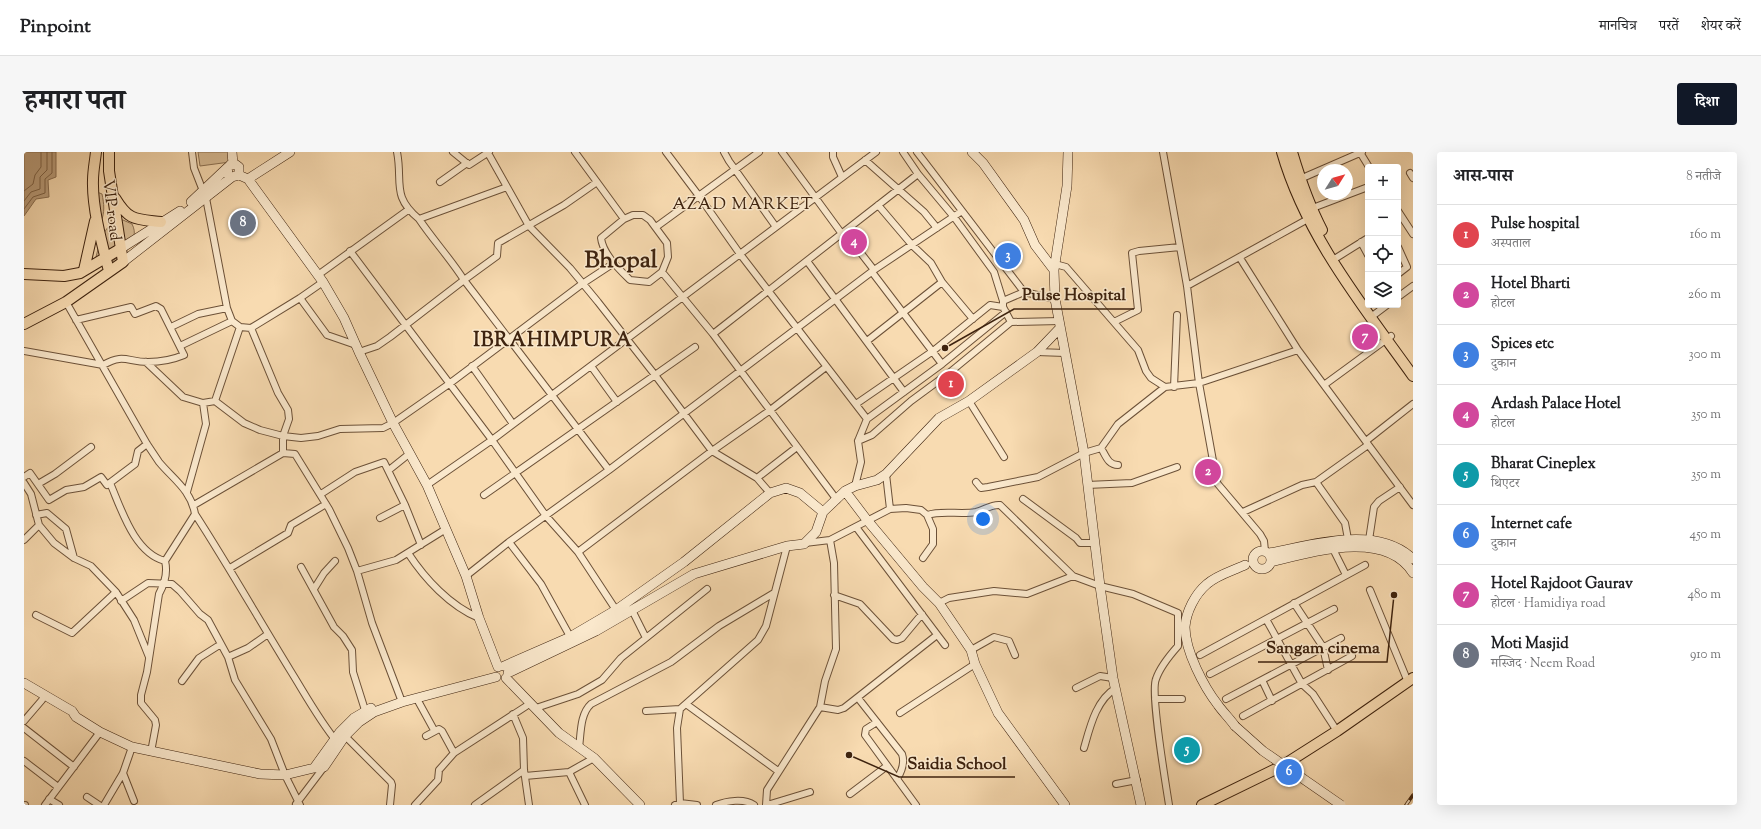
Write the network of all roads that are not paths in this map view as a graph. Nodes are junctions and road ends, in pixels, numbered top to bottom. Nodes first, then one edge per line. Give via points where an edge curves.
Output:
1 (96, 152) edge
2 (108, 152) edge
3 (192, 152) edge
4 (232, 152) edge
5 (290, 152) edge
6 (397, 152) edge
7 (453, 152) edge
8 (575, 152) edge
9 (666, 152) edge
10 (724, 152) edge
11 (759, 152) edge
12 (782, 152) edge
13 (833, 152) edge
14 (876, 152) edge
15 (903, 152) edge
16 (917, 152) edge
17 (1068, 152) edge
18 (1163, 152) edge
19 (1282, 152) edge
20 (1292, 152) edge
21 (488, 153) edge
22 (974, 153) edge
23 (1361, 153) edge
24 (865, 160) junction
25 (467, 163) junction
26 (1367, 164) edge
27 (230, 165) junction
28 (735, 170) junction
29 (918, 174) junction
30 (236, 176) junction
31 (842, 177) junction
32 (248, 178) junction
33 (1300, 179) junction
34 (440, 182) dead end
35 (597, 182) junction
36 (506, 187) junction
37 (1365, 188) edge
38 (899, 189) junction
39 (112, 194) junction
40 (204, 194) junction
41 (699, 196) junction
42 (816, 197) junction
43 (878, 206) junction
44 (408, 210) junction
45 (962, 211) junction
46 (1308, 213) junction
47 (97, 214) junction
48 (1401, 216) edge
49 (954, 217) junction
50 (418, 219) junction
51 (624, 219) junction
52 (161, 222) junction
53 (529, 226) junction
54 (656, 227) junction
55 (776, 227) junction
56 (938, 228) junction
57 (842, 234) junction
58 (1413, 234) edge
59 (1365, 240) edge
60 (1361, 242) junction
61 (912, 245) junction
62 (1180, 247) junction
63 (120, 249) junction
64 (1365, 249) edge
65 (350, 251) junction
66 (1401, 253) edge
67 (740, 254) junction
68 (105, 258) junction
69 (1240, 258) junction
70 (1336, 258) junction
71 (807, 261) junction
72 (123, 262) junction
73 (614, 263) junction
74 (1054, 267) junction
75 (873, 271) junction
76 (82, 272) junction
77 (109, 272) junction
78 (662, 272) junction
79 (1401, 272) edge
80 (24, 274) edge
81 (320, 278) junction
82 (464, 280) junction
83 (942, 282) junction
84 (582, 284) junction
85 (1187, 286) junction
86 (1413, 286) edge
87 (769, 291) junction
88 (1024, 292) junction
89 (1401, 295) edge
90 (682, 296) junction
91 (300, 298) junction
92 (1055, 299) junction
93 (835, 300) junction
94 (1365, 300) edge
95 (66, 302) junction
96 (1004, 307) junction
97 (227, 308) junction
98 (1371, 308) edge
99 (1383, 308) edge
100 (904, 311) junction
101 (1375, 314) junction
102 (1176, 315) dead end
103 (973, 319) junction
104 (76, 320) junction
105 (232, 321) junction
106 (1011, 322) junction
107 (1114, 322) junction
108 (24, 324) edge
109 (405, 324) junction
110 (1060, 325) junction
111 (170, 326) junction
112 (240, 327) junction
113 (251, 328) junction
114 (797, 328) junction
115 (713, 334) junction
116 (509, 338) junction
117 (1389, 338) junction
118 (626, 339) junction
119 (867, 341) junction
120 (180, 346) junction
121 (695, 347) dead end
122 (357, 349) junction
123 (1298, 350) junction
124 (24, 351) edge
125 (933, 351) junction
126 (1037, 352) junction
127 (1065, 353) junction
128 (146, 362) junction
129 (942, 364) junction
130 (103, 365) junction
131 (472, 366) junction
132 (591, 366) junction
133 (1413, 366) edge
134 (826, 367) junction
135 (741, 372) junction
136 (655, 375) junction
137 (1413, 376) edge
138 (894, 378) junction
139 (1199, 383) junction
140 (449, 384) junction
141 (1324, 385) junction
142 (1174, 387) junction
143 (1165, 388) junction
144 (904, 392) junction
145 (552, 395) junction
146 (215, 401) junction
147 (969, 401) junction
148 (617, 402) junction
149 (203, 403) junction
150 (856, 404) junction
151 (1413, 404) edge
152 (770, 411) junction
153 (684, 414) junction
154 (867, 419) junction
155 (394, 423) junction
156 (513, 424) junction
157 (578, 429) junction
158 (283, 436) junction
159 (492, 440) junction
160 (858, 441) junction
161 (1367, 443) junction
162 (147, 444) junction
163 (91, 447) dead end
164 (797, 447) junction
165 (1101, 448) junction
166 (712, 451) junction
167 (283, 453) junction
168 (1084, 453) junction
169 (409, 454) junction
170 (1004, 457) dead end
171 (1118, 465) dead end
172 (1177, 468) dead end
173 (389, 470) junction
174 (609, 470) junction
175 (515, 473) junction
176 (886, 474) junction
177 (24, 477) edge
178 (757, 478) junction
179 (976, 482) dead end
180 (1316, 482) junction
181 (24, 483) edge
182 (110, 483) junction
183 (38, 484) junction
184 (1087, 485) junction
185 (426, 486) junction
186 (855, 486) junction
187 (1400, 487) junction
188 (845, 490) junction
189 (187, 492) junction
190 (770, 493) junction
191 (321, 494) junction
192 (484, 495) dead end
193 (837, 500) junction
194 (1022, 500) dead end
195 (326, 504) junction
196 (194, 505) junction
197 (405, 505) junction
198 (1413, 505) edge
199 (890, 509) junction
200 (823, 512) junction
201 (1242, 512) junction
202 (195, 514) junction
203 (36, 515) junction
204 (927, 515) junction
205 (546, 516) junction
206 (380, 518) dead end
207 (867, 520) junction
208 (39, 525) junction
209 (856, 527) junction
210 (446, 529) junction
211 (1348, 539) junction
212 (24, 540) edge
213 (830, 540) junction
214 (1369, 540) junction
215 (509, 542) junction
216 (1094, 543) junction
217 (804, 544) junction
218 (421, 545) junction
219 (787, 546) junction
220 (1333, 549) junction
221 (578, 552) junction
222 (408, 553) junction
223 (1268, 555) junction
224 (1253, 557) junction
225 (74, 558) junction
226 (923, 558) dead end
227 (165, 561) junction
228 (334, 561) dead end
229 (1245, 565) junction
230 (1365, 565) dead end
231 (1412, 565) edge
232 (301, 567) dead end
233 (1256, 567) junction
234 (230, 568) junction
235 (357, 571) junction
236 (1346, 575) junction
237 (466, 576) junction
238 (1073, 576) junction
239 (164, 584) junction
240 (1100, 586) junction
241 (647, 587) junction
242 (708, 589) dead end
243 (314, 590) junction
244 (1370, 590) dead end
245 (116, 592) junction
246 (774, 593) junction
247 (834, 595) junction
248 (653, 598) junction
249 (121, 601) junction
250 (939, 603) junction
251 (1294, 603) junction
252 (1334, 609) dead end
253 (632, 610) junction
254 (619, 614) junction
255 (922, 614) junction
256 (36, 615) dead end
257 (478, 618) junction
258 (1266, 618) junction
259 (1306, 623) junction
260 (268, 634) junction
261 (937, 634) junction
262 (646, 638) junction
263 (1276, 638) junction
264 (1341, 638) dead end
265 (572, 640) junction
266 (221, 644) junction
267 (946, 645) dead end
268 (1323, 647) junction
269 (970, 650) junction
270 (1015, 655) dead end
271 (1200, 655) dead end
272 (1352, 656) dead end
273 (228, 657) junction
274 (149, 658) junction
275 (975, 664) junction
276 (1291, 665) junction
277 (1328, 670) junction
278 (501, 672) junction
279 (1210, 674) dead end
280 (1113, 678) junction
281 (1262, 680) junction
282 (1410, 680) edge
283 (182, 681) dead end
284 (24, 683) edge
285 (1302, 684) junction
286 (1076, 688) dead end
287 (1116, 688) junction
288 (24, 690) edge
289 (43, 697) junction
290 (858, 698) junction
291 (417, 699) junction
292 (1155, 699) junction
293 (1182, 699) dead end
294 (1226, 699) dead end
295 (401, 700) junction
296 (1272, 701) junction
297 (686, 704) junction
298 (533, 706) junction
299 (820, 707) junction
300 (680, 709) junction
301 (365, 710) junction
302 (646, 711) dead end
303 (900, 713) dead end
304 (513, 714) junction
305 (1243, 716) dead end
306 (24, 721) edge
307 (877, 722) junction
308 (24, 728) edge
309 (434, 730) junction
310 (1337, 731) junction
311 (100, 732) junction
312 (345, 736) junction
313 (426, 736) dead end
314 (337, 742) junction
315 (132, 747) junction
316 (579, 748) junction
317 (1084, 748) dead end
318 (150, 752) junction
319 (454, 753) junction
320 (594, 758) junction
321 (24, 761) edge
322 (888, 766) junction
323 (74, 767) junction
324 (324, 767) junction
325 (314, 768) junction
326 (778, 771) junction
327 (123, 772) junction
328 (569, 772) junction
329 (525, 773) junction
330 (285, 775) junction
331 (897, 779) junction
332 (1137, 780) junction
333 (1116, 784) dead end
334 (58, 787) junction
335 (810, 792) dead end
336 (850, 794) dead end
337 (87, 797) dead end
338 (49, 799) junction
339 (134, 800) dead end
340 (298, 804) edge
341 (678, 804) edge
342 (45, 805) edge
343 (59, 805) edge
344 (99, 805) edge
345 (104, 805) edge
346 (390, 805) edge
347 (415, 805) edge
348 (475, 805) edge
349 (529, 805) edge
350 (584, 805) edge
351 (640, 805) edge
352 (697, 805) edge
353 (716, 805) edge
354 (754, 805) edge
355 (766, 805) edge
356 (916, 805) edge
357 (1065, 805) edge
358 (1141, 805) edge
359 (1169, 805) edge
360 (1202, 805) edge
361 (1341, 805) edge

1 - 47 main road, VIP road via 93,181
2 - 39 main road, VIP road
3 - 40 street via 194,168
4 - 27 main road
5 - 32 main road
6 - 44 street via 400,166 399,193
7 - 25 street
8 - 35 street
9 - 41 street
10 - 28 street
11 - 28 street
12 - 42 street
13 - 31 street
14 - 24 street
15 - 29 street
16 - 45 street
17 - 74 main road via 1067,186
18 - 62 street
19 - 46 main road via 1292,182
20 - 33 main road
21 - 25 street via 469,165
21 - 36 street
22 - 74 main road via 1024,220 1034,245
23 - 26 street
23 - 33 street
24 - 31 street
24 - 38 street
25 - 34 street
27 - 30 main road via 227,172
27 - 40 main road
28 - 41 street
28 - 55 street
29 - 38 street
29 - 49 street
30 - 32 main road
30 - 40 main road
31 - 42 street
32 - 81 main road
33 - 46 main road
35 - 51 street
35 - 53 street
36 - 50 street
36 - 53 street
37 - 46 street
38 - 43 street
38 - 56 street
39 - 52 main road via 123,211 131,217
39 - 63 main road, VIP road
40 - 52 main road
40 - 72 main road
40 - 97 street
41 - 54 street
41 - 67 street
42 - 55 street
42 - 57 street
43 - 57 street
43 - 61 street
44 - 50 street
44 - 65 street
45 - 49 street
45 - 88 street
46 - 69 street
46 - 70 main road
46 - 117 main road via 1329,255
47 - 68 main road, VIP road
47 - 76 main road
48 - 58 street
49 - 56 street
49 - 96 street via 994,272
50 - 82 street
51 - 54 street via 643,215
51 - 73 street via 601,238
52 - 63 main road
53 - 82 street via 498,243 497,256
53 - 84 street
54 - 78 street via 667,243 668,257
55 - 67 street
56 - 61 street
57 - 71 street
57 - 75 street via 846,234
59 - 60 street
60 - 64 street
60 - 70 street
61 - 75 street
61 - 83 street via 931,263
62 - 85 street
62 - 107 street via 1132,253 1138,310
63 - 68 main road
63 - 72 main road, VIP road
65 - 81 street
65 - 109 street
66 - 79 street via 1408,267
67 - 87 street
67 - 90 street
68 - 76 main road
68 - 77 main road, VIP road
69 - 85 street
69 - 123 street
70 - 94 main road
71 - 87 street
71 - 93 street
72 - 77 main road
73 - 78 street via 630,280 640,282 649,282
73 - 84 street
74 - 92 main road
74 - 107 street via 1066,267
75 - 93 street
75 - 100 street
76 - 80 main road via 64,276
77 - 95 main road
78 - 90 street
81 - 91 street
81 - 122 main road via 344,318
82 - 109 street
82 - 116 street
83 - 100 street
83 - 103 street
84 - 116 street
84 - 118 street
85 - 139 street
86 - 89 street
87 - 114 street
87 - 115 street
88 - 92 street
88 - 96 street
90 - 115 street
90 - 118 street
91 - 113 street
91 - 122 street via 327,334
92 - 110 main road
93 - 114 street
93 - 119 street
95 - 104 street
95 - 108 main road
96 - 103 street via 990,305
96 - 106 street
96 - 129 street
97 - 105 street
97 - 111 street via 198,314
98 - 101 main road
99 - 101 street
100 - 119 street
100 - 125 street
101 - 117 main road
102 - 142 street
103 - 125 street
104 - 111 street via 131,307 135,314 156,306 161,309
104 - 130 street
105 - 112 street
105 - 120 street
106 - 110 street
106 - 160 street via 872,435
107 - 143 street via 1138,350 1151,378
109 - 122 street via 377,346
109 - 140 street
110 - 126 main road
110 - 127 main road
111 - 120 street
112 - 113 street
112 - 146 street
113 - 158 street via 278,393 288,410 289,419
114 - 134 street
114 - 135 street
115 - 135 street
116 - 131 street
116 - 145 street
117 - 133 main road
117 - 137 main road
117 - 141 street
118 - 132 street
118 - 136 street
119 - 138 street
120 - 128 street via 184,355 167,361
121 - 136 street
122 - 155 main road
123 - 139 street
123 - 141 street
124 - 130 street
125 - 129 street
125 - 138 street
126 - 127 street
126 - 147 main road
127 - 168 main road
128 - 130 street via 121,358
128 - 149 street via 183,397
129 - 144 street
130 - 162 street
131 - 140 street
131 - 156 street
132 - 145 street
132 - 148 street
134 - 150 street
134 - 152 street
135 - 152 street
135 - 153 street
136 - 148 street
136 - 153 street
138 - 144 street
138 - 150 street
139 - 142 street
139 - 201 street via 1217,483
140 - 155 street
140 - 159 street
141 - 161 street
142 - 143 street
143 - 165 street via 1118,424
144 - 154 street
145 - 156 street
145 - 157 street
146 - 149 street
146 - 158 street via 244,423
147 - 170 street
147 - 176 main road via 939,418
148 - 157 street
149 - 189 street via 206,424
150 - 154 street
151 - 161 street
152 - 164 street
152 - 166 street
153 - 166 street
153 - 174 street
154 - 160 street
155 - 158 street via 383,428 340,429 301,438
155 - 169 main road
156 - 159 street
157 - 174 street
157 - 175 street
158 - 167 street
159 - 175 street
159 - 185 street
160 - 186 street via 861,462
161 - 180 street
161 - 187 street
162 - 182 street via 138,451 135,464
162 - 189 street via 159,462
163 - 183 street
164 - 178 street
164 - 193 street
165 - 168 street
165 - 171 street via 1109,462
166 - 178 street
166 - 221 street
167 - 191 street via 295,454
167 - 196 street
168 - 179 street via 1038,477 981,488
168 - 184 main road
169 - 173 street
169 - 185 main road
172 - 184 street via 1132,484
173 - 191 street via 387,464 382,462 355,472
173 - 197 street
174 - 205 street
175 - 192 street
175 - 205 street
176 - 186 main road via 877,480
176 - 199 street
177 - 183 street via 30,473
178 - 190 street
180 - 201 street via 1302,485
180 - 211 street via 1345,523
181 - 203 street via 31,494
182 - 183 street via 107,485 101,477 84,487 66,490 49,500
182 - 227 street via 134,536 148,551
184 - 216 main road
185 - 210 main road
186 - 188 main road
187 - 198 street
187 - 214 street via 1374,507
188 - 193 main road
188 - 207 main road
189 - 196 street
190 - 200 main road via 786,488 800,493
190 - 241 main road via 684,562
191 - 195 street
193 - 200 main road
194 - 216 street via 1080,543
195 - 234 street via 291,526 288,533
195 - 235 street
196 - 202 street
197 - 206 street
197 - 218 street
199 - 204 street via 921,510
199 - 207 street
200 - 217 main road via 816,532
201 - 223 street via 1264,541
202 - 227 street
202 - 234 street
203 - 208 street
203 - 225 street via 47,512 66,530
204 - 226 street via 933,529 933,544
204 - 238 street via 976,512 995,504 1000,505
205 - 215 street
205 - 221 street
207 - 209 street
207 - 250 main road
208 - 212 street
208 - 225 street via 54,543
209 - 213 street
209 - 255 street
210 - 218 street
210 - 237 main road
211 - 214 main road
211 - 223 main road
213 - 217 street
213 - 247 street via 834,563
214 - 231 main road via 1387,543 1404,550
215 - 237 street
215 - 265 street via 541,584
216 - 240 main road
217 - 219 main road
218 - 222 street
219 - 246 street
219 - 248 main road via 694,574
220 - 223 main road
220 - 231 main road via 1348,546 1381,550
220 - 236 street
221 - 254 street
222 - 235 street via 396,560
222 - 257 street via 434,586 466,613
223 - 224 main road via 1257,552
223 - 233 main road via 1269,566 1264,569
224 - 229 main road
224 - 233 main road
225 - 245 street via 91,566
227 - 239 street via 167,570
228 - 243 street
229 - 233 main road
229 - 361 main road, bridge via 1207,584 1191,605 1185,626 1196,666 1210,692 1236,726 1263,750
230 - 236 street
232 - 243 street
234 - 260 street
235 - 295 street via 372,623
236 - 251 street
237 - 257 main road
238 - 240 street
238 - 250 street via 1027,594 994,591 950,598
239 - 249 street via 148,583
239 - 266 street via 172,584 208,620
239 - 274 street via 159,594
240 - 280 main road
240 - 292 street via 1133,594 1178,613 1178,646 1155,680
241 - 248 main road
241 - 254 main road
242 - 262 street
243 - 301 street via 334,627 352,650 353,672
244 - 282 street
245 - 249 street
245 - 256 street via 72,633
246 - 297 street via 766,626 758,640
246 - 316 street via 719,626 667,664 591,704 586,708
247 - 255 street via 860,604 896,640 902,638
247 - 299 street via 836,649 825,681
248 - 253 main road
249 - 274 street via 134,620
250 - 269 main road
251 - 258 street
251 - 259 street
252 - 259 street
253 - 254 main road
253 - 262 street
254 - 265 main road
255 - 261 street
257 - 278 main road
258 - 263 street
258 - 271 street
259 - 263 street
259 - 268 street
260 - 273 street via 248,648
260 - 314 street
261 - 267 street
261 - 290 street
262 - 298 street via 621,658 602,680 578,694
263 - 276 street
263 - 279 street
264 - 268 street
265 - 278 main road
266 - 273 street
266 - 283 street via 199,658
268 - 276 street
268 - 277 street
269 - 270 street via 994,637 1009,641
269 - 275 main road
272 - 277 street
273 - 330 street via 235,680 271,739
274 - 318 street via 141,703 156,724
275 - 303 street
275 - 357 main road via 998,713
276 - 281 street
276 - 285 street
277 - 285 street
278 - 291 main road
278 - 295 main road
278 - 298 main road
280 - 286 street via 1100,676
280 - 287 main road
281 - 294 street
281 - 296 street
282 - 310 main road
284 - 289 main road
285 - 296 street
285 - 310 street via 1313,694
287 - 317 street via 1106,694 1091,721
287 - 332 main road
288 - 289 main road
289 - 306 street
289 - 311 main road via 70,716
290 - 299 street via 838,710
290 - 307 street
291 - 295 main road
291 - 309 street
292 - 293 street
292 - 359 street
295 - 301 main road
295 - 312 main road via 374,712
296 - 305 street
297 - 300 street
297 - 326 street
298 - 304 street
298 - 316 main road via 559,733
299 - 326 street
300 - 302 street
300 - 341 street
301 - 314 main road via 354,718
304 - 319 street
304 - 329 street via 524,738
307 - 322 street via 866,729 865,735
307 - 331 street via 898,748 904,760
308 - 323 street
309 - 313 street
309 - 319 street via 442,731
310 - 360 main road via 1282,766
311 - 315 main road
311 - 323 street
312 - 314 main road
312 - 346 street via 391,782
314 - 324 main road
314 - 325 main road
315 - 318 main road
315 - 327 street
316 - 320 main road
318 - 330 main road via 260,774
319 - 347 street via 439,770 438,780
320 - 328 street
320 - 351 main road
321 - 334 street
322 - 331 street
322 - 336 street
323 - 334 street
324 - 325 main road
324 - 340 street
325 - 330 main road
326 - 355 street via 767,790
327 - 339 street
327 - 345 street
328 - 329 street
328 - 350 street
329 - 348 street
329 - 349 street
330 - 340 street
331 - 356 street
332 - 333 street
332 - 358 main road
334 - 338 street
335 - 355 street
337 - 344 street
338 - 342 street
338 - 343 street
341 - 352 street
353 - 354 street via 747,801

